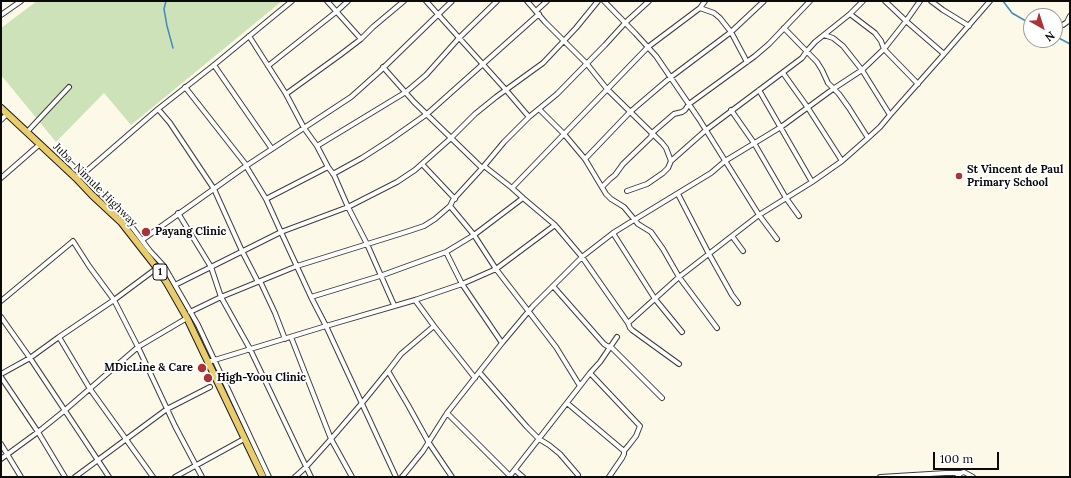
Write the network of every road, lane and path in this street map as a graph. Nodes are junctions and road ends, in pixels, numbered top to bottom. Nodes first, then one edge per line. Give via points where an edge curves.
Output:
1 (21, 1) edge
2 (292, 1) edge
3 (327, 1) edge
4 (348, 1) edge
5 (404, 1) edge
6 (426, 1) edge
7 (452, 1) edge
8 (497, 1) edge
9 (527, 1) edge
10 (547, 1) edge
11 (598, 1) edge
12 (604, 1) edge
13 (649, 1) edge
14 (705, 1) edge
15 (764, 1) edge
16 (863, 1) edge
17 (885, 1) edge
18 (920, 1) edge
19 (931, 1) edge
20 (990, 1) edge
21 (808, 2) edge
22 (700, 8) junction
23 (336, 12) junction
24 (537, 13) junction
25 (438, 14) junction
26 (850, 14) junction
27 (1, 15) edge
28 (1070, 16) edge
29 (906, 21) junction
30 (625, 23) junction
31 (1063, 25) edge
32 (969, 26) junction
33 (784, 28) junction
34 (731, 32) junction
35 (824, 35) junction
36 (249, 36) junction
37 (459, 38) junction
38 (361, 39) junction
39 (565, 41) junction
40 (648, 47) junction
41 (884, 49) junction
42 (806, 51) junction
43 (944, 54) junction
44 (747, 62) junction
45 (483, 64) junction
46 (587, 64) junction
47 (214, 65) junction
48 (268, 66) junction
49 (383, 67) junction
50 (862, 70) junction
51 (783, 73) junction
52 (671, 77) junction
53 (918, 84) junction
54 (69, 87) dead end
55 (185, 87) junction
56 (833, 88) junction
57 (607, 89) junction
58 (506, 90) junction
59 (759, 90) junction
60 (406, 92) junction
61 (286, 94) junction
62 (689, 104) junction
63 (1, 108) edge
64 (808, 108) junction
65 (158, 109) junction
66 (539, 109) junction
67 (731, 110) junction
68 (630, 112) junction
69 (7, 114) junction
70 (427, 114) junction
71 (890, 115) junction
72 (529, 117) junction
73 (1, 120) edge
74 (781, 127) junction
75 (304, 128) junction
76 (706, 130) junction
77 (27, 132) junction
78 (652, 133) junction
79 (564, 134) junction
80 (452, 138) junction
81 (868, 138) junction
82 (754, 143) junction
83 (40, 144) junction
84 (317, 146) junction
85 (272, 149) junction
86 (585, 159) junction
87 (725, 160) junction
88 (671, 161) junction
89 (842, 161) junction
90 (422, 164) junction
91 (246, 166) junction
92 (328, 167) junction
93 (483, 167) junction
94 (83, 174) junction
95 (333, 174) junction
96 (1, 178) edge
97 (76, 178) junction
98 (812, 182) junction
99 (602, 187) junction
100 (512, 188) junction
101 (214, 189) junction
102 (627, 191) dead end
103 (678, 194) junction
104 (523, 198) junction
105 (786, 198) junction
106 (266, 199) junction
107 (455, 199) junction
108 (450, 206) junction
109 (348, 207) junction
110 (178, 213) junction
111 (759, 214) junction
112 (799, 216) dead end
113 (634, 220) junction
114 (555, 225) junction
115 (281, 232) junction
116 (614, 233) junction
117 (474, 235) junction
118 (732, 236) junction
119 (777, 239) dead end
120 (142, 240) junction
121 (367, 244) junction
122 (242, 251) junction
123 (744, 251) dead end
124 (446, 252) junction
125 (709, 254) junction
126 (582, 257) junction
127 (297, 266) junction
128 (211, 267) junction
129 (157, 268) junction
130 (496, 269) junction
131 (380, 276) junction
132 (679, 277) junction
133 (259, 281) junction
134 (462, 284) junction
135 (175, 285) junction
136 (553, 286) junction
137 (311, 297) junction
138 (221, 298) junction
139 (655, 299) junction
140 (114, 300) junction
141 (415, 300) junction
142 (1, 301) edge
143 (738, 303) dead end
144 (394, 306) junction
145 (190, 312) junction
146 (528, 312) junction
147 (1, 317) edge
148 (187, 318) junction
149 (628, 323) junction
150 (326, 326) junction
151 (434, 326) junction
152 (717, 328) dead end
153 (682, 332) dead end
154 (59, 336) junction
155 (292, 337) junction
156 (617, 337) dead end
157 (285, 339) junction
158 (502, 343) junction
159 (611, 346) junction
160 (138, 347) junction
161 (250, 349) junction
162 (30, 358) junction
163 (212, 361) junction
164 (679, 364) dead end
165 (388, 371) junction
166 (480, 373) junction
167 (590, 373) junction
168 (1, 375) edge
169 (475, 378) junction
170 (580, 386) junction
171 (210, 387) dead end
172 (90, 389) junction
173 (662, 398) dead end
174 (362, 403) junction
175 (567, 403) junction
176 (167, 409) junction
177 (64, 411) junction
178 (448, 413) junction
179 (38, 432) junction
180 (539, 438) junction
181 (244, 439) junction
182 (332, 439) junction
183 (126, 440) junction
184 (429, 443) junction
185 (1, 444) edge
186 (624, 451) junction
187 (7, 455) junction
188 (1, 459) edge
189 (98, 460) junction
190 (196, 465) junction
191 (306, 467) junction
192 (515, 470) junction
193 (578, 475) dead end
194 (959, 475) edge
195 (21, 477) edge
196 (65, 477) edge
197 (75, 477) edge
198 (109, 477) edge
199 (153, 477) edge
200 (174, 477) edge
201 (202, 477) edge
202 (263, 477) edge
203 (269, 477) edge
204 (295, 477) edge
205 (311, 477) edge
206 (352, 477) edge
207 (396, 477) edge
208 (402, 477) edge
209 (452, 477) edge
210 (510, 477) edge
211 (523, 477) edge
212 (609, 477) edge
213 (880, 477) edge
214 (973, 477) edge

1 - 27 street
2 - 36 street
3 - 23 street
4 - 23 street
5 - 38 street
6 - 25 street
7 - 25 street
8 - 37 street
9 - 24 street
10 - 24 street
11 - 39 street
12 - 30 street
13 - 30 street
14 - 22 street
15 - 34 street
16 - 26 street
17 - 29 street
18 - 29 street
19 - 32 street
20 - 32 street
21 - 33 street
22 - 34 street via 718,16
22 - 40 street
23 - 38 street
23 - 48 street
24 - 39 street
24 - 45 street
25 - 37 street
25 - 49 street
26 - 35 street
26 - 41 street via 874,33
28 - 31 street
29 - 41 street
29 - 43 street
30 - 40 street
30 - 46 street
32 - 43 street
33 - 42 street
33 - 44 street
34 - 44 street
34 - 52 street
35 - 42 street
35 - 50 street via 843,46
36 - 47 street
36 - 48 street
37 - 45 street
37 - 60 street via 426,75
38 - 61 street
39 - 46 street
39 - 58 street via 543,63
40 - 52 street
40 - 57 street
41 - 50 street
41 - 53 street
42 - 51 street via 802,58
42 - 56 street
43 - 53 street
44 - 62 street
45 - 58 street
45 - 70 street
46 - 57 street
46 - 66 street
47 - 55 street
47 - 85 street
48 - 61 street
49 - 60 street
49 - 75 street via 351,97
50 - 56 street
50 - 71 street
51 - 59 street
51 - 64 street
52 - 62 street
52 - 68 street
53 - 71 street
54 - 77 street
55 - 65 street
55 - 91 street
56 - 64 street
56 - 81 street
57 - 68 street
57 - 79 street
58 - 72 street
58 - 80 street via 475,114
59 - 67 street
59 - 74 street
60 - 70 street
60 - 84 street
61 - 75 street
62 - 76 street
62 - 78 street via 685,110 674,114
63 - 69 main road, Juba–Nimule Highway / 1
64 - 74 street
64 - 89 street
65 - 94 street
65 - 101 street
66 - 72 street
66 - 79 street
67 - 76 street
67 - 82 street
68 - 78 street
68 - 86 street
69 - 73 street
69 - 77 main road, Juba–Nimule Highway / 1
70 - 80 street
70 - 95 street via 362,158
71 - 81 street
72 - 93 street
74 - 82 street
74 - 98 street
75 - 84 street
75 - 85 street
76 - 87 street
76 - 88 street
77 - 83 main road, Juba–Nimule Highway / 1
78 - 88 street via 666,148
78 - 99 street
79 - 86 street
79 - 100 street
80 - 90 street
80 - 93 street
81 - 89 street
82 - 87 street
82 - 105 street
83 - 96 street
83 - 97 main road, Juba–Nimule Highway / 1
84 - 92 street
85 - 91 street
86 - 99 street
87 - 103 street
87 - 111 street
88 - 102 street via 668,168 653,180
89 - 98 street
90 - 107 street
90 - 109 street via 397,182
91 - 101 street
91 - 106 street
92 - 95 street
92 - 106 street
93 - 100 street
93 - 107 street
94 - 97 street
94 - 120 street
95 - 109 street
97 - 129 main road, Juba–Nimule Highway / 1 via 121,222
98 - 105 street
99 - 113 street via 606,194 624,207
100 - 104 street
101 - 110 street
101 - 122 street
103 - 113 street
103 - 125 street
104 - 114 street
104 - 117 street
105 - 111 street
105 - 112 street
106 - 115 street
107 - 108 street
108 - 117 street
108 - 121 street via 424,226
109 - 115 street
109 - 121 street
110 - 120 street
110 - 128 street
111 - 118 street
111 - 119 street
113 - 116 street
113 - 132 street via 651,232
114 - 126 street
114 - 130 street
115 - 122 street
115 - 127 street
116 - 126 street
116 - 139 street
117 - 124 street
117 - 130 street
118 - 123 street
118 - 125 street
120 - 135 street via 164,266
121 - 127 street
121 - 131 street
122 - 128 street
122 - 133 street
124 - 131 street
124 - 134 street
125 - 132 street
125 - 143 street
126 - 136 street
126 - 149 street
127 - 133 street
127 - 137 street
128 - 135 street
128 - 138 street
129 - 140 street
129 - 148 main road, Juba–Nimule Highway / 1
130 - 134 street
130 - 146 street
131 - 137 street
131 - 144 street
132 - 139 street
132 - 152 street
133 - 138 street
133 - 157 street
134 - 141 street
134 - 158 street
135 - 145 street
136 - 146 street
136 - 159 street via 604,344
137 - 150 street
138 - 145 street
138 - 161 street
139 - 149 street
139 - 153 street
140 - 142 street via 72,241
140 - 154 street
140 - 160 street
141 - 144 street
141 - 151 street
144 - 150 street
145 - 163 street
146 - 158 street
146 - 170 street via 556,348
147 - 162 street
148 - 160 street
148 - 163 main road, Juba–Nimule Highway / 1
149 - 164 street via 632,330
150 - 155 street
150 - 174 street
151 - 165 street via 401,354
151 - 169 street
154 - 162 street
154 - 172 street
155 - 157 street
155 - 182 street
156 - 159 street
157 - 161 street
158 - 166 street
159 - 167 street
159 - 173 street
160 - 172 street
160 - 176 street
161 - 163 street
161 - 191 street
162 - 168 street
162 - 177 street
163 - 181 main road, Juba–Nimule Highway / 1
163 - 203 street
165 - 174 street
165 - 184 street
166 - 169 street
166 - 180 street
167 - 170 street
167 - 186 street via 640,426 636,436
168 - 179 street
169 - 178 street
170 - 175 street
171 - 176 street
172 - 177 street
172 - 183 street
174 - 182 street
174 - 207 street
175 - 180 street
175 - 186 street
176 - 183 street
176 - 190 street
177 - 179 street
177 - 189 street
178 - 184 street
178 - 210 street
179 - 187 street
179 - 196 street
180 - 192 street
180 - 193 street via 560,454
181 - 190 street
181 - 202 main road, Juba–Nimule Highway / 1
182 - 191 street
182 - 206 street
183 - 189 street
183 - 199 street
184 - 208 street
184 - 209 street
185 - 187 street
186 - 212 street
187 - 188 street
187 - 195 street
189 - 197 street
189 - 198 street
190 - 200 street
190 - 201 street
191 - 204 street
191 - 205 street
192 - 210 street
192 - 211 street
194 - 213 street via 946,473
194 - 214 street via 964,472

